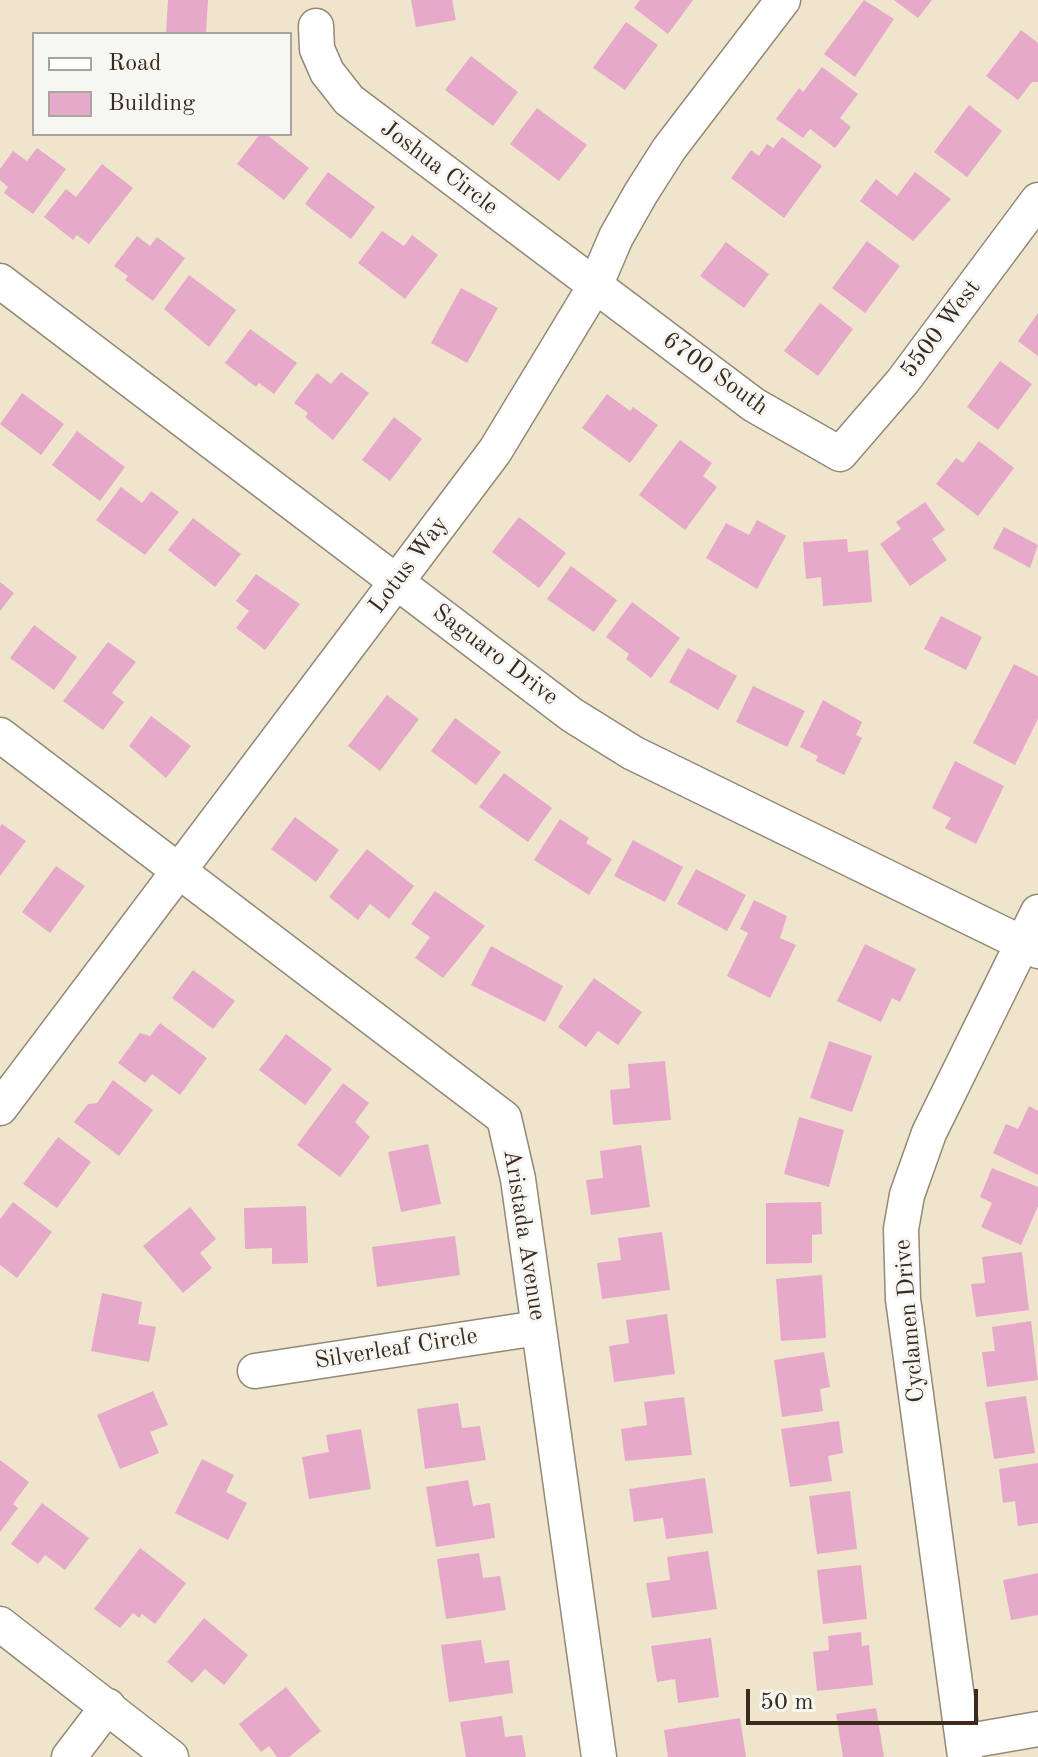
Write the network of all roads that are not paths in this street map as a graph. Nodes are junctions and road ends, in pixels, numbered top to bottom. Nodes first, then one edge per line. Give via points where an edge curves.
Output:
1 (783, 0) edge
2 (316, 26) dead end
3 (1038, 200) edge
4 (0, 281) edge
5 (595, 286) junction
6 (840, 454) joint
7 (398, 581) junction
8 (0, 735) edge
9 (179, 870) junction
10 (1038, 912) edge
11 (1030, 947) edge
12 (0, 1108) edge
13 (538, 1328) junction
14 (255, 1371) dead end
15 (0, 1624) edge
16 (108, 1706) junction
17 (1038, 1729) edge
18 (964, 1750) edge
19 (69, 1757) edge
20 (171, 1757) edge
21 (599, 1757) edge

1 - 5 street, Lotus Way via 669,149 616,237
2 - 5 street, Joshua Circle via 317,49 327,72 349,100
3 - 6 street, 5500 West via 903,381
4 - 7 street, Saguaro Drive
5 - 6 street, 6700 South via 754,405
5 - 7 street, Lotus Way via 495,451
7 - 9 street, Lotus Way
7 - 11 street, Saguaro Drive via 572,715 633,753
8 - 9 street, Aristada Avenue
9 - 12 street, Lotus Way
9 - 13 street, Aristada Avenue via 504,1118 518,1179
10 - 11 street, Cyclamen Drive
11 - 18 street, Cyclamen Drive via 929,1133 901,1229 903,1299
13 - 14 street, Silverleaf Circle
13 - 21 street, Aristada Avenue
15 - 16 street
16 - 19 street
16 - 20 street
17 - 18 street

